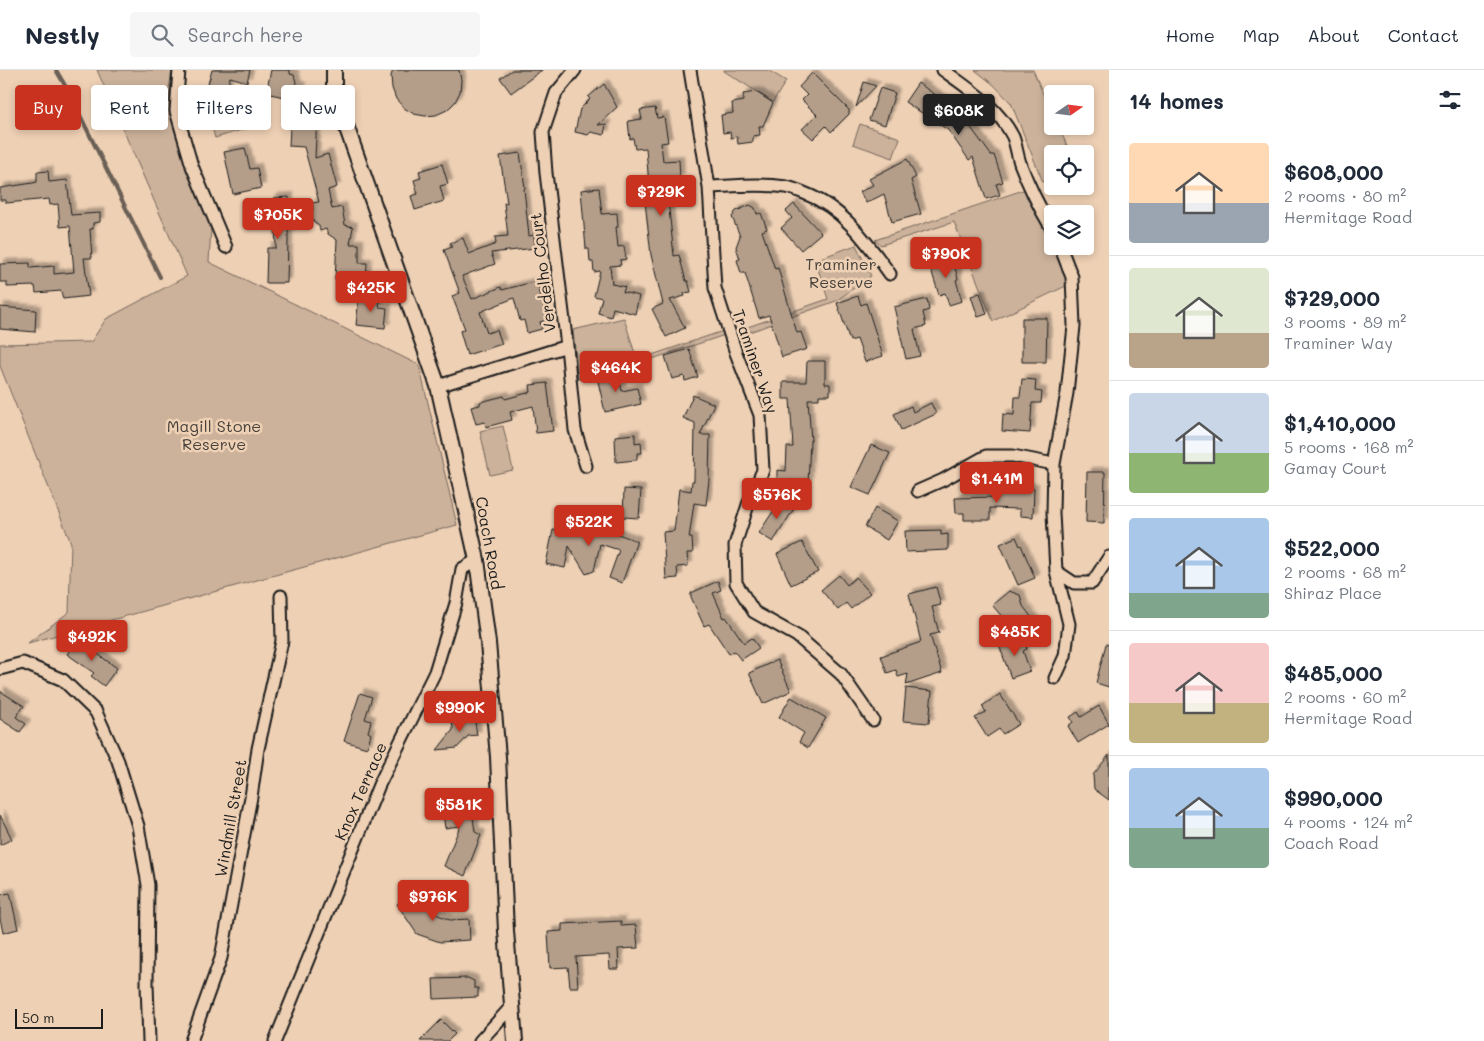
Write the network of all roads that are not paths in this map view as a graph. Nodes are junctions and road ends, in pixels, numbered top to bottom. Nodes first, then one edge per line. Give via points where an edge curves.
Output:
1 (179, 70) edge
2 (334, 70) edge
3 (575, 70) edge
4 (690, 70) edge
5 (943, 70) edge
6 (709, 187) junction
7 (1044, 215) edge
8 (226, 247) dead end
9 (1063, 255) edge
10 (890, 274) dead end
11 (567, 346) junction
12 (438, 386) junction
13 (1054, 464) junction
14 (586, 466) dead end
15 (918, 491) dead end
16 (1109, 557) edge
17 (477, 560) junction
18 (1056, 571) junction
19 (281, 596) dead end
20 (0, 669) edge
21 (1055, 678) dead end
22 (873, 720) dead end
23 (512, 1006) junction
24 (149, 1041) edge
25 (191, 1041) edge
26 (275, 1041) edge
27 (480, 1041) edge
28 (516, 1041) edge

1 - 8 street via 176,111 192,166
2 - 12 street, Coach Road via 338,103
3 - 11 street, Verdelho Court via 556,93 543,132
4 - 6 street, Traminer Way
5 - 7 street via 982,99 1001,119 1012,137 1035,200
6 - 10 street via 788,187 816,198 858,231
6 - 22 street, Traminer Way via 715,288 760,415 763,470 735,545 736,582 754,612 797,636 841,674
9 - 13 street via 1072,277 1074,326 1067,393
11 - 12 street, Verdelho Court
11 - 14 street via 575,430
12 - 17 street, Coach Road
13 - 15 street via 1013,456 986,456
13 - 18 street
16 - 18 street via 1092,582 1074,583
17 - 23 street, Coach Road via 497,748
17 - 26 street, Knox Terrace via 462,568 456,603 435,672 379,785
18 - 21 street via 1069,624 1065,656
19 - 25 street, Windmill Street via 282,641 258,749 221,958
20 - 24 street via 23,663 63,680 96,712 118,761 138,826 148,885
23 - 27 street
23 - 28 street, Coach Road

